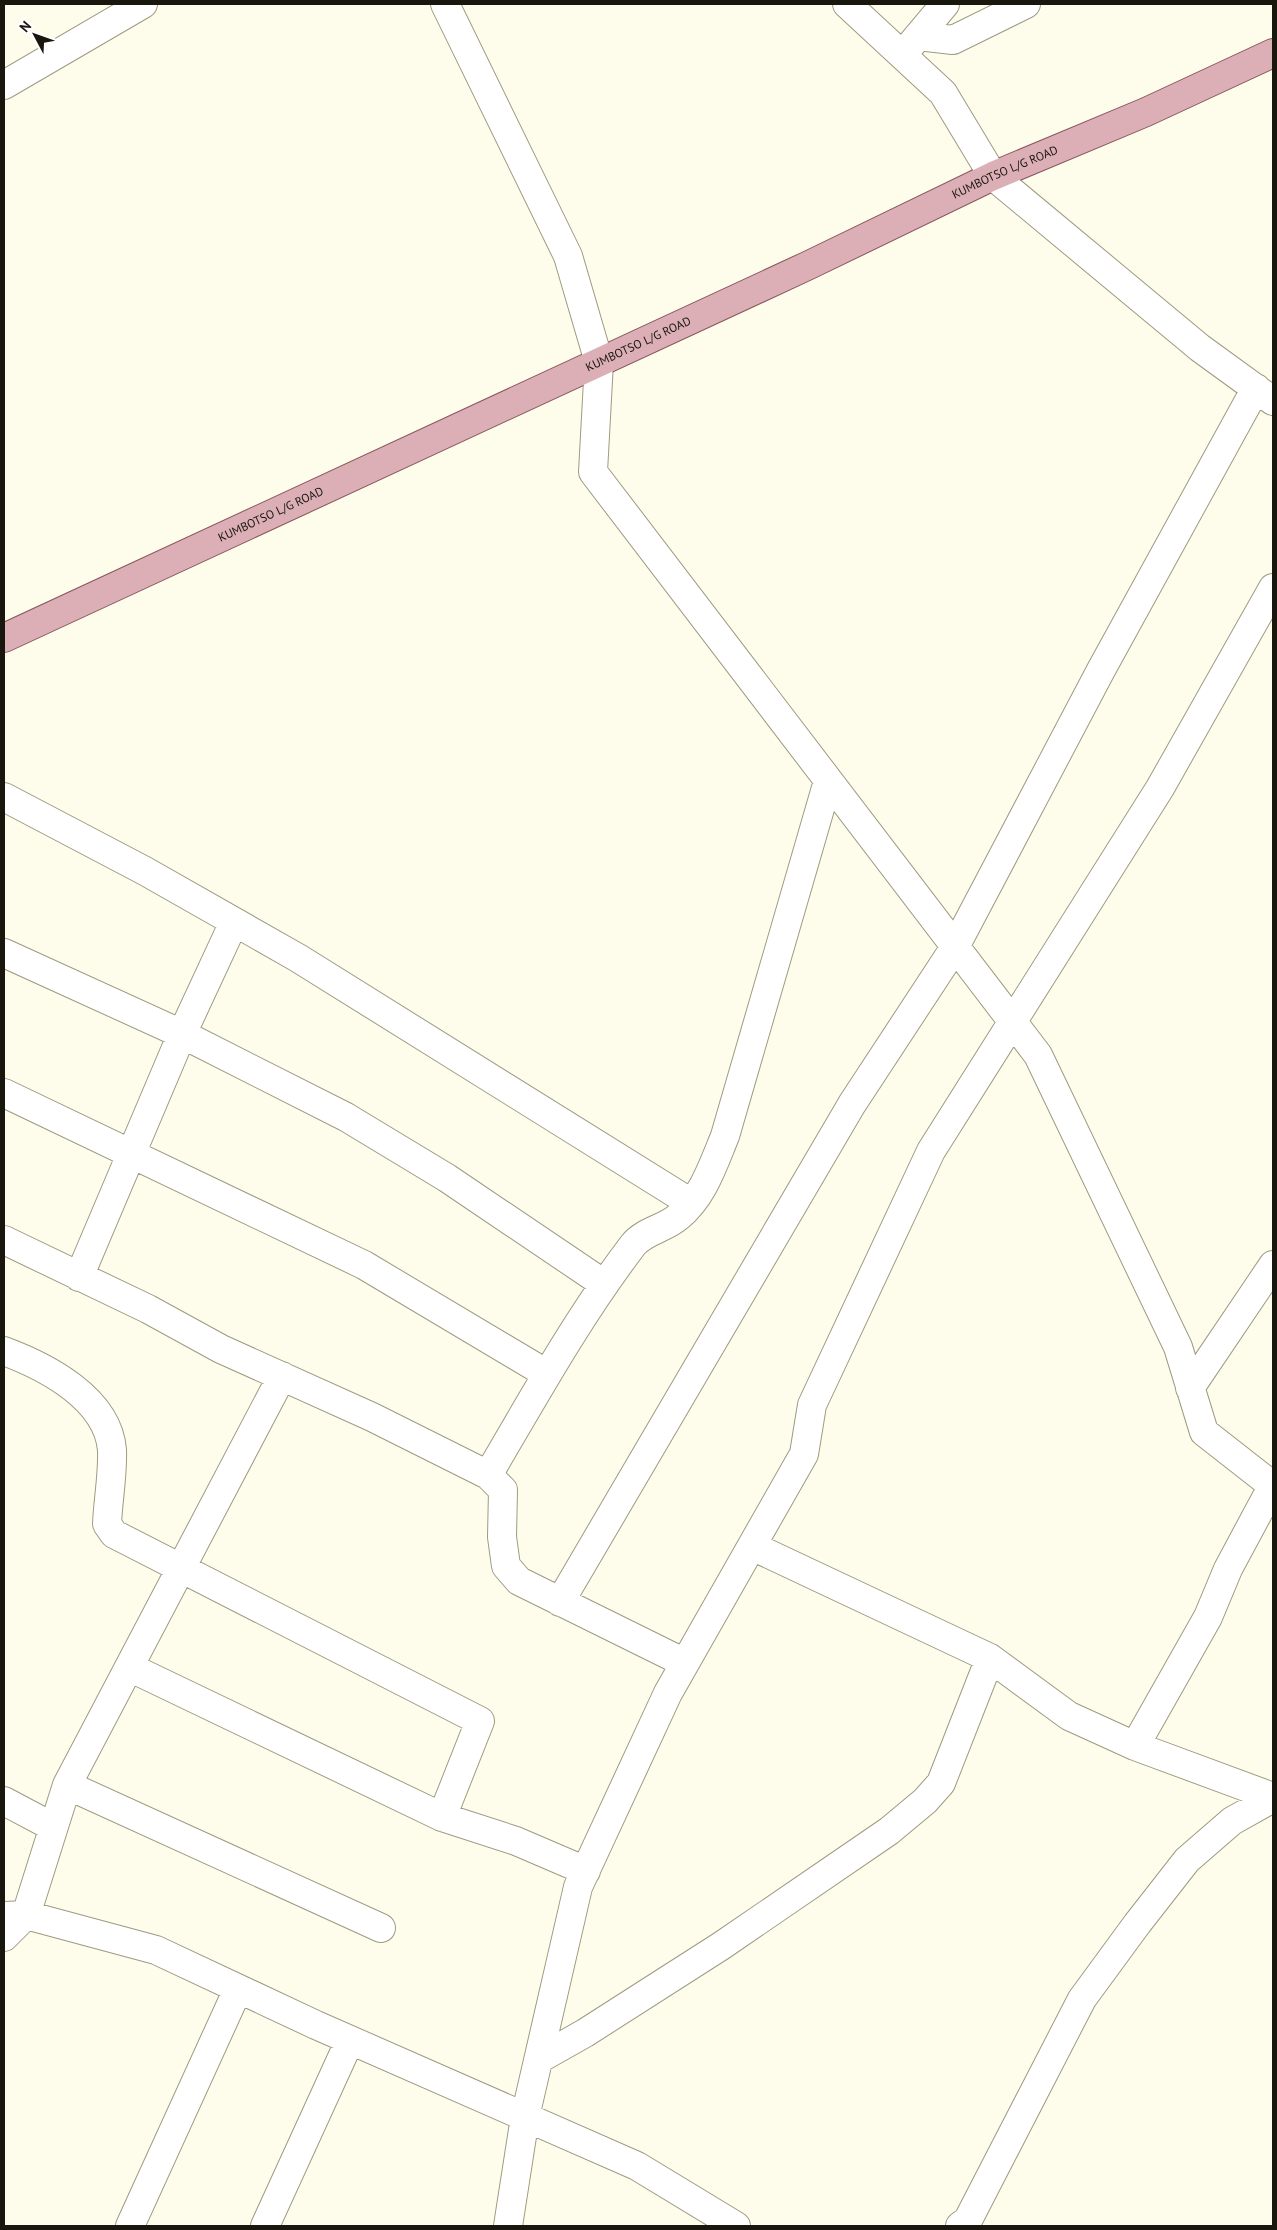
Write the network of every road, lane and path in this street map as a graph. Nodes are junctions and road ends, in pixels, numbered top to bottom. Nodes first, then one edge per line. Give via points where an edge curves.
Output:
1 (143, 4) edge
2 (445, 4) edge
3 (847, 4) edge
4 (945, 4) edge
5 (1026, 4) edge
6 (911, 45) junction
7 (1273, 53) edge
8 (4, 85) edge
9 (993, 176) junction
10 (600, 362) junction
11 (1264, 395) edge
12 (1273, 588) edge
13 (4, 638) edge
14 (828, 782) junction
15 (4, 797) edge
16 (234, 922) junction
17 (955, 947) junction
18 (4, 953) edge
19 (1013, 1022) junction
20 (182, 1034) junction
21 (4, 1092) edge
22 (130, 1153) junction
23 (691, 1203) junction
24 (4, 1240) edge
25 (1273, 1265) edge
26 (79, 1277) junction
27 (604, 1284) junction
28 (4, 1351) edge
29 (547, 1374) junction
30 (282, 1376) junction
31 (1190, 1388) junction
32 (488, 1476) junction
33 (1273, 1485) edge
34 (752, 1546) junction
35 (181, 1570) junction
36 (560, 1602) junction
37 (990, 1658) junction
38 (685, 1663) junction
39 (129, 1667) junction
40 (1135, 1746) junction
41 (67, 1785) junction
42 (1273, 1798) edge
43 (4, 1801) edge
44 (442, 1817) junction
45 (53, 1827) junction
46 (586, 1871) junction
47 (15, 1915) edge
48 (381, 1928) dead end
49 (4, 1937) edge
50 (238, 1988) junction
51 (350, 2040) junction
52 (539, 2059) junction
53 (525, 2117) junction
54 (130, 2226) edge
55 (265, 2226) edge
56 (508, 2226) edge
57 (736, 2226) edge
58 (960, 2226) edge

1 - 8 street
2 - 10 street via 568,256
3 - 6 street
4 - 6 street
5 - 6 street via 953,40
6 - 9 street
7 - 9 main road, KUMBOTSO L/G ROAD via 1146,112
9 - 10 main road, KUMBOTSO L/G ROAD
9 - 11 street via 1200,348
10 - 13 main road, KUMBOTSO L/G ROAD
10 - 14 street via 593,472
11 - 17 street via 1102,670
12 - 19 street via 1160,788
14 - 17 street
14 - 23 street via 725,1136 703,1188
15 - 16 street
16 - 20 street
16 - 23 street via 451,1052
17 - 19 street
17 - 36 street via 852,1104
18 - 20 street
19 - 31 street via 1038,1055 1178,1347
19 - 34 street via 931,1151 812,1405 804,1454
20 - 22 street
20 - 27 street via 346,1117 447,1178
21 - 22 street
22 - 26 street
22 - 29 street via 364,1265
23 - 27 street via 678,1218 636,1241
24 - 26 street
25 - 31 street
26 - 30 street
27 - 29 street
28 - 35 street via 66,1382 95,1408 107,1425 112,1450 107,1524 114,1534
29 - 32 street
30 - 32 street
30 - 35 street
31 - 33 street via 1204,1432
32 - 36 street via 503,1490 502,1537 506,1566 518,1581
33 - 40 street via 1228,1569 1208,1617
34 - 37 street
34 - 38 street
35 - 39 street
35 - 44 street via 480,1721
36 - 38 street
37 - 40 street via 1068,1716
37 - 52 street via 941,1783 925,1801 889,1831 721,1946
38 - 46 street
39 - 41 street
39 - 44 street
40 - 42 street
41 - 45 street
41 - 48 street
42 - 58 street via 1232,1821 1188,1860 1136,1924 1082,1999 968,2220
43 - 45 street
44 - 46 street via 516,1841
45 - 47 street
46 - 52 street via 578,1887
47 - 49 street
47 - 50 street via 156,1950
50 - 51 street
50 - 54 street
51 - 53 street
51 - 55 street
52 - 53 street
53 - 56 street
53 - 57 street via 637,2166

